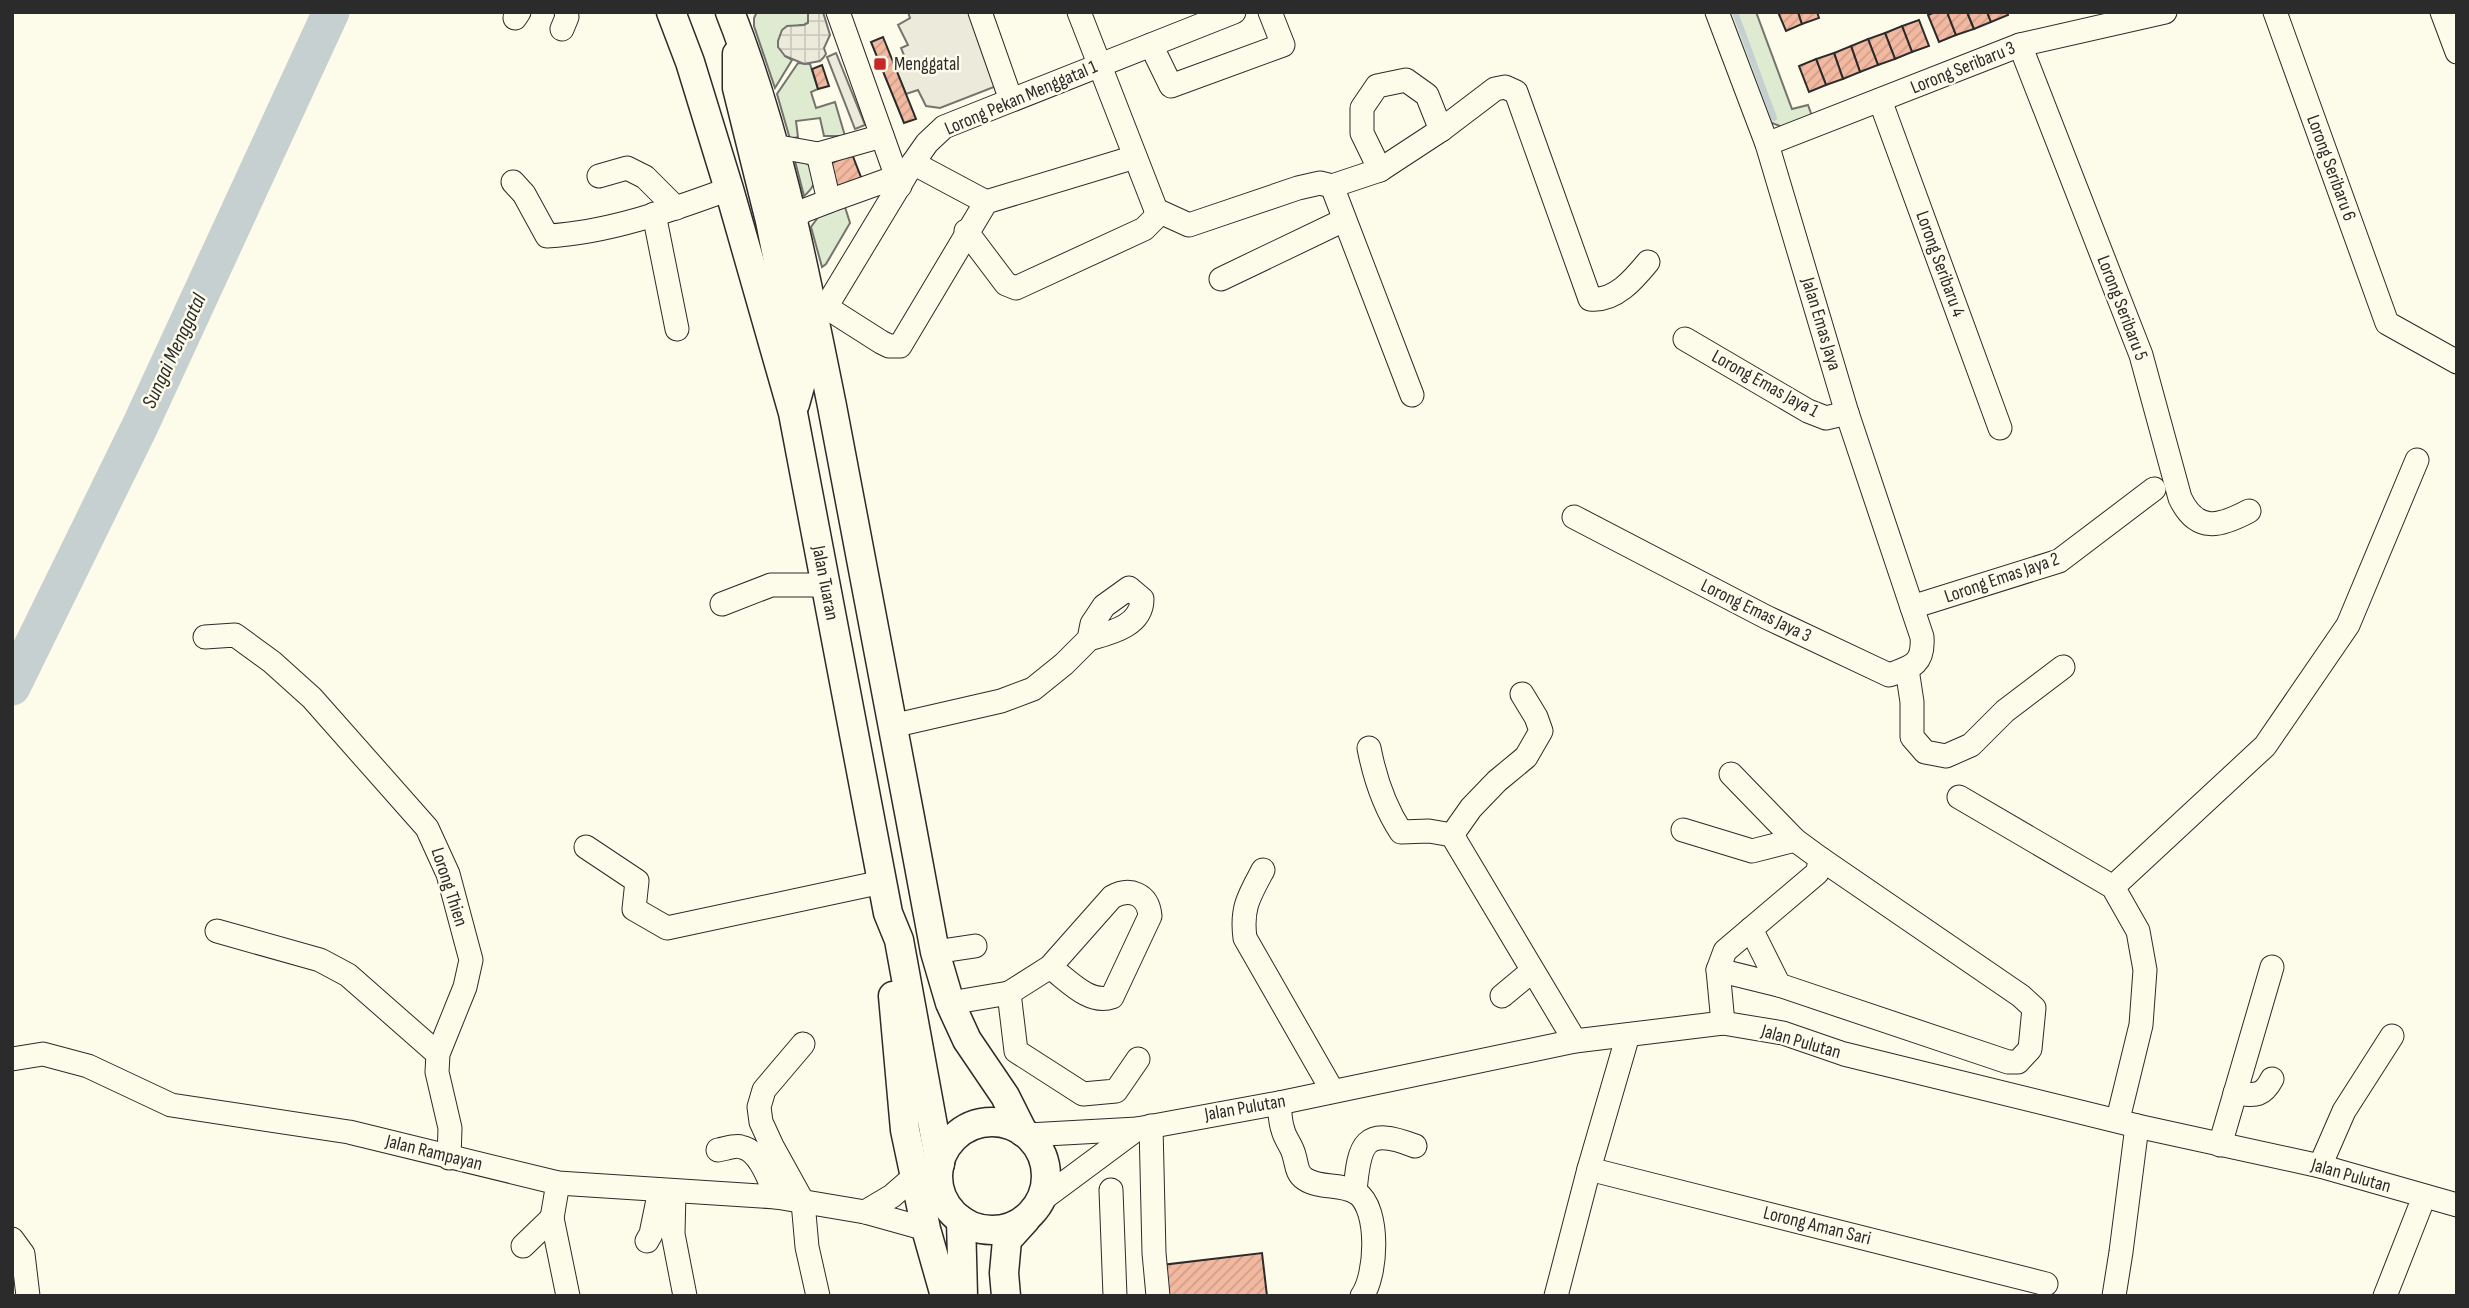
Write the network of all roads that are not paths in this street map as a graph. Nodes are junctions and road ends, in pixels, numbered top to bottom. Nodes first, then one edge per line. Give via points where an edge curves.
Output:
1 (671, 12) edge
2 (838, 12) edge
3 (980, 12) edge
4 (1079, 12) edge
5 (1234, 12) edge
6 (1270, 12) edge
7 (1717, 12) edge
8 (2165, 12) edge
9 (2275, 12) edge
10 (2442, 12) edge
11 (734, 16) edge
12 (2107, 18) edge
13 (1151, 45) junction
14 (2021, 45) junction
15 (2457, 52) edge
16 (1098, 65) junction
17 (1011, 100) junction
18 (1880, 100) junction
19 (1441, 130) junction
20 (881, 136) junction
21 (1767, 144) junction
22 (774, 146) junction
23 (818, 154) junction
24 (1135, 157) junction
25 (1380, 170) junction
26 (903, 175) junction
27 (599, 176) dead end
28 (513, 182) dead end
29 (1332, 186) junction
30 (729, 189) junction
31 (829, 201) junction
32 (986, 202) junction
33 (676, 208) junction
34 (1156, 211) junction
35 (654, 214) junction
36 (792, 220) junction
37 (1344, 220) junction
38 (966, 231) junction
39 (1648, 262) dead end
40 (1221, 279) dead end
41 (820, 311) junction
42 (677, 328) dead end
43 (1685, 339) dead end
44 (2457, 362) edge
45 (1412, 395) dead end
46 (793, 413) junction
47 (1847, 413) junction
48 (2000, 428) dead end
49 (2417, 460) dead end
50 (846, 478) junction
51 (2154, 489) dead end
52 (2249, 511) dead end
53 (1574, 517) dead end
54 (825, 585) junction
55 (722, 604) dead end
56 (1912, 607) junction
57 (205, 637) dead end
58 (1088, 639) dead end
59 (2063, 667) dead end
60 (1907, 669) junction
61 (1522, 694) dead end
62 (892, 726) junction
63 (1369, 748) dead end
64 (1731, 774) dead end
65 (1959, 796) dead end
66 (1683, 831) dead end
67 (1452, 835) junction
68 (1795, 840) junction
69 (586, 847) dead end
70 (1821, 859) junction
71 (1263, 870) dead end
72 (882, 882) junction
73 (2113, 887) junction
74 (888, 912) junction
75 (1751, 929) junction
76 (217, 932) dead end
77 (975, 946) dead end
78 (935, 952) junction
79 (1050, 967) junction
80 (2272, 967) dead end
81 (1718, 970) junction
82 (1532, 971) junction
83 (1779, 985) junction
84 (1009, 993) junction
85 (1502, 996) dead end
86 (950, 1003) junction
87 (1723, 1023) junction
88 (1628, 1035) junction
89 (2392, 1036) dead end
90 (1575, 1041) junction
91 (803, 1044) dead end
92 (438, 1054) junction
93 (12, 1059) edge
94 (1138, 1059) dead end
95 (2272, 1079) dead end
96 (1332, 1090) junction
97 (2235, 1093) junction
98 (1279, 1103) junction
99 (2128, 1123) junction
100 (1144, 1127) junction
101 (1026, 1134) junction
102 (2220, 1145) junction
103 (1415, 1146) dead end
104 (718, 1150) dead end
105 (449, 1158) junction
106 (940, 1164) junction
107 (2320, 1166) junction
108 (1589, 1169) junction
109 (915, 1176) junction
110 (558, 1183) junction
111 (1111, 1190) dead end
112 (667, 1191) junction
113 (1355, 1192) junction
114 (776, 1197) junction
115 (2424, 1197) junction
116 (803, 1202) junction
117 (2457, 1205) edge
118 (1036, 1207) junction
119 (865, 1212) junction
120 (552, 1218) junction
121 (961, 1220) junction
122 (926, 1229) junction
123 (12, 1239) edge
124 (647, 1241) dead end
125 (523, 1245) dead end
126 (2046, 1284) dead end
127 (28, 1296) edge
128 (568, 1296) edge
129 (685, 1296) edge
130 (818, 1296) edge
131 (945, 1296) edge
132 (963, 1296) edge
133 (1006, 1296) edge
134 (1115, 1296) edge
135 (1158, 1296) edge
136 (1362, 1296) edge
137 (1556, 1296) edge
138 (2114, 1296) edge
139 (2385, 1296) edge

1 - 30 main road, Jalan Tuaran
2 - 20 street
3 - 17 street
4 - 16 street
5 - 13 street, Lorong Pekan Menggatal 1
6 - 13 street via 1283,45 1171,86
7 - 21 street, Jalan Emas Jaya
8 - 12 street, Lorong Seribaru 3
9 - 44 street, Lorong Seribaru 6 via 2388,323
10 - 15 street
11 - 22 main road, Jalan Tuaran
11 - 46 main road via 737,88 802,379
12 - 14 street, Lorong Seribaru 3
13 - 16 street, Lorong Pekan Menggatal 1
14 - 18 street, Lorong Seribaru 3
14 - 52 street, Lorong Seribaru 5 via 2141,355 2184,507 2211,525 2226,524
16 - 17 street, Lorong Pekan Menggatal 1
16 - 24 street
17 - 26 street, Lorong Pekan Menggatal 1 via 944,127
18 - 21 street, Lorong Seribaru 3
18 - 48 street, Lorong Seribaru 4
19 - 25 street
19 - 25 street via 1427,95 1406,80 1377,86 1362,107 1362,133
19 - 39 street via 1495,89 1516,92 1590,299 1599,300 1629,285
20 - 23 street
20 - 26 street
21 - 47 street, Jalan Emas Jaya
22 - 23 street
22 - 36 main road, Jalan Tuaran
23 - 31 street
24 - 32 street
24 - 34 street
25 - 29 street
26 - 31 street
26 - 32 street
26 - 41 street, Lorong Pekan Menggatal 1
27 - 33 street via 627,168 645,177
28 - 35 street via 547,236 573,235
29 - 34 street via 1320,183 1298,188 1189,226
29 - 37 street
30 - 33 street
30 - 46 main road, Jalan Tuaran
31 - 36 street
32 - 38 street
33 - 35 street
34 - 38 street via 1144,229 1016,288 1006,284
35 - 42 street
36 - 41 main road, Jalan Tuaran
37 - 40 street
37 - 45 street
38 - 41 street via 900,346 889,346
41 - 50 main road, Jalan Tuaran
43 - 47 street, Lorong Emas Jaya 1 via 1808,411 1826,418
46 - 54 main road, Jalan Tuaran
47 - 56 street, Jalan Emas Jaya
49 - 73 street via 2348,625 2265,746
50 - 62 main road, Jalan Tuaran
50 - 72 main road via 836,456 823,454 818,464 894,859
51 - 56 street, Lorong Emas Jaya 2 via 2059,561
53 - 60 street, Lorong Emas Jaya 3 via 1889,675
54 - 55 street via 771,585
54 - 72 main road, Jalan Tuaran
56 - 60 street, Jalan Emas Jaya via 1923,651 1918,662
57 - 92 street, Lorong Thien via 235,635 272,662 313,698 427,828 448,874 471,960 466,987
58 - 62 street via 1033,689
59 - 60 street via 2005,711 1971,745 1946,756 1925,752 1912,737
61 - 67 street via 1541,732 1526,757 1471,808
62 - 78 main road, Jalan Tuaran
63 - 67 street via 1387,810 1401,832
64 - 68 street
65 - 73 street
66 - 68 street via 1752,850
67 - 82 street
68 - 70 street
69 - 72 street via 637,881 634,909 667,928
70 - 75 street via 1817,873
70 - 83 street via 2021,996 2034,1008 2030,1049 2018,1062 2008,1062
71 - 96 street via 1242,918 1245,939
72 - 74 main road, Jalan Tuaran
73 - 99 street via 2138,931 2145,970
74 - 106 main road, Jalan Tuaran via 899,940
74 - 109 main road via 905,1130
75 - 81 street via 1725,951
75 - 83 street
76 - 92 street via 320,960 348,975
77 - 78 street
78 - 86 main road, Jalan Tuaran
79 - 79 street via 1112,897 1128,891 1147,903 1150,916 1112,996 1101,1000 1089,997
79 - 84 street
80 - 97 street
81 - 83 street
81 - 87 street
82 - 85 street
82 - 90 street
84 - 86 street
84 - 94 street via 1016,1052 1083,1094 1116,1091
86 - 101 main road, Jalan Tuaran via 967,1040
87 - 88 street, Jalan Pulutan
87 - 99 street, Jalan Pulutan via 1783,1033 1844,1054
88 - 90 street, Jalan Pulutan
88 - 108 street
89 - 107 street via 2344,1111
90 - 96 street, Jalan Pulutan
91 - 116 street via 764,1090 759,1107 772,1146
92 - 105 street, Lorong Thien via 437,1072 450,1128
93 - 105 street, Jalan Rampayan via 43,1054 88,1066 171,1105 349,1132
95 - 97 street via 2256,1095
96 - 98 street, Jalan Pulutan
97 - 102 street
98 - 100 street, Jalan Pulutan
98 - 113 street via 1283,1132 1304,1179
99 - 102 street, Jalan Pulutan
99 - 138 street
100 - 101 street, Jalan Pulutan
100 - 118 street, Jalan Pulutan
100 - 135 street
101 - 106 main road via 999,1123 974,1126 952,1141
101 - 118 main road via 1045,1166 1044,1190
102 - 107 street, Jalan Pulutan
103 - 113 street via 1377,1136 1367,1143 1359,1154
104 - 114 street via 740,1146 752,1152
105 - 110 street, Jalan Rampayan
106 - 121 main road via 941,1193
107 - 115 street, Jalan Pulutan
108 - 126 street, Lorong Aman Sari
108 - 137 street
109 - 119 street
109 - 122 main road
110 - 112 street, Jalan Rampayan
110 - 120 street
111 - 134 street
112 - 114 street, Jalan Rampayan
112 - 124 street
112 - 129 street
113 - 136 street via 1366,1201 1374,1228 1368,1288
114 - 116 street, Jalan Rampayan
115 - 117 street, Jalan Pulutan
115 - 139 street
116 - 119 street, Jalan Rampayan
116 - 130 street
118 - 121 main road via 1017,1224 998,1230
118 - 133 main road via 1007,1240
119 - 122 street, Jalan Rampayan
120 - 125 street
120 - 128 street
121 - 132 main road
122 - 131 main road
123 - 127 street via 23,1254

